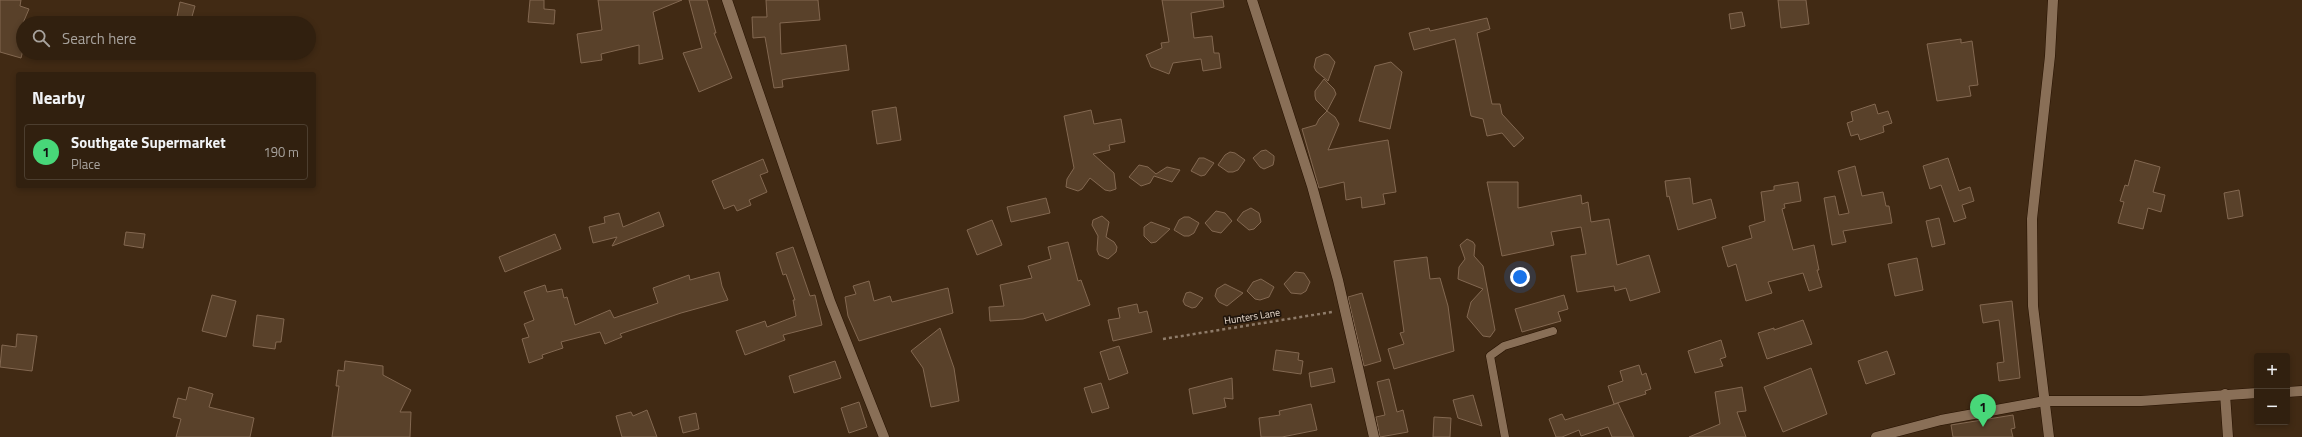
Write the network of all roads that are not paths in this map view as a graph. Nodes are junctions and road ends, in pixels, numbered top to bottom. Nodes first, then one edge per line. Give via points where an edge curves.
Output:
1 (727, 0) edge
2 (1252, 0) edge
3 (2052, 0) edge
4 (1553, 331) dead end
5 (2302, 391) edge
6 (2290, 392) edge
7 (2254, 393) edge
8 (2225, 394) junction
9 (2045, 401) junction
10 (884, 437) edge
11 (1374, 437) edge
12 (1505, 437) edge
13 (1876, 437) edge
14 (2049, 437) edge
15 (2228, 437) edge

1 - 10 street via 830,301
2 - 11 street via 1312,186
3 - 9 street via 2050,56 2032,219 2033,306
4 - 12 lane via 1504,346 1490,356
5 - 6 street
7 - 8 street
8 - 9 street via 2142,401
8 - 15 street
9 - 13 street via 1941,420
9 - 14 street

